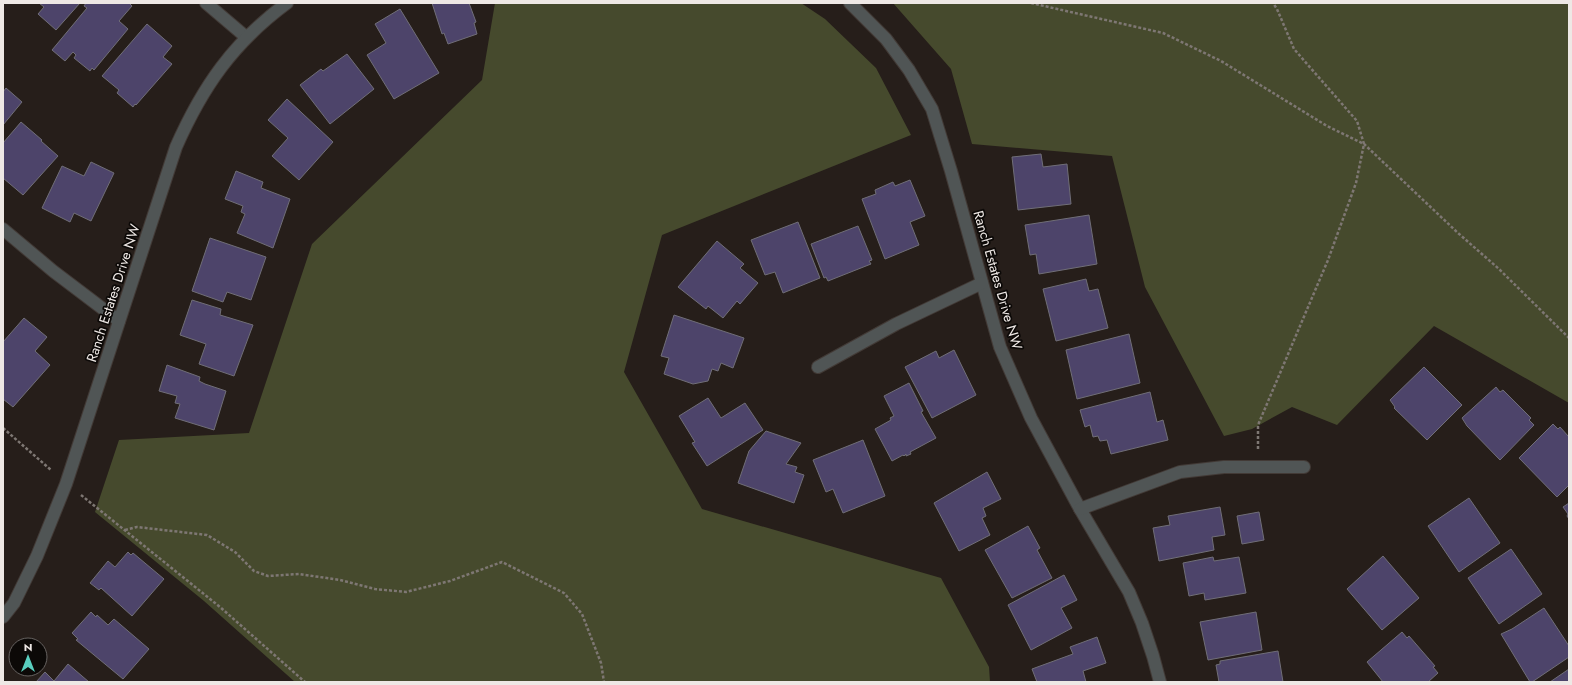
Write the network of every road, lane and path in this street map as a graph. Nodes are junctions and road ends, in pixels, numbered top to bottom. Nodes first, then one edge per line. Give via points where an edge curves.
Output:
1 (206, 3) edge
2 (287, 3) edge
3 (850, 3) edge
4 (1031, 3) edge
5 (1273, 3) edge
6 (246, 37) junction
7 (1364, 144) junction
8 (3, 229) edge
9 (982, 283) junction
10 (120, 321) junction
11 (1569, 338) edge
12 (818, 367) dead end
13 (3, 428) edge
14 (1304, 467) dead end
15 (1259, 468) junction
16 (66, 484) junction
17 (1080, 509) junction
18 (125, 530) junction
19 (3, 617) edge
20 (305, 682) edge
21 (604, 682) edge
22 (1160, 682) edge

1 - 6 street
2 - 6 street, Ranch Estates Drive NW
3 - 9 street, Ranch Estates Drive NW via 886,39 909,70 932,109
4 - 7 path via 1163,32 1221,62 1327,126
5 - 7 path via 1294,49 1357,121
6 - 10 street, Ranch Estates Drive NW via 205,88 189,117 176,147
7 - 11 path via 1505,274
7 - 15 path via 1356,183 1328,260 1258,425
8 - 10 street via 53,271
9 - 12 street via 896,324
9 - 17 street, Ranch Estates Drive NW via 1000,347 1031,418
10 - 16 street, Ranch Estates Drive NW
13 - 16 path
14 - 15 street
15 - 17 street via 1224,467 1180,472
16 - 18 path
16 - 19 street, Ranch Estates Drive NW via 37,556 14,603
17 - 22 street, Ranch Estates Drive NW via 1128,592 1154,656
18 - 20 path via 220,607
18 - 21 path via 137,527 207,535 235,552 254,571 268,576 299,574 406,592 450,581 502,562 564,593 582,614 601,663

